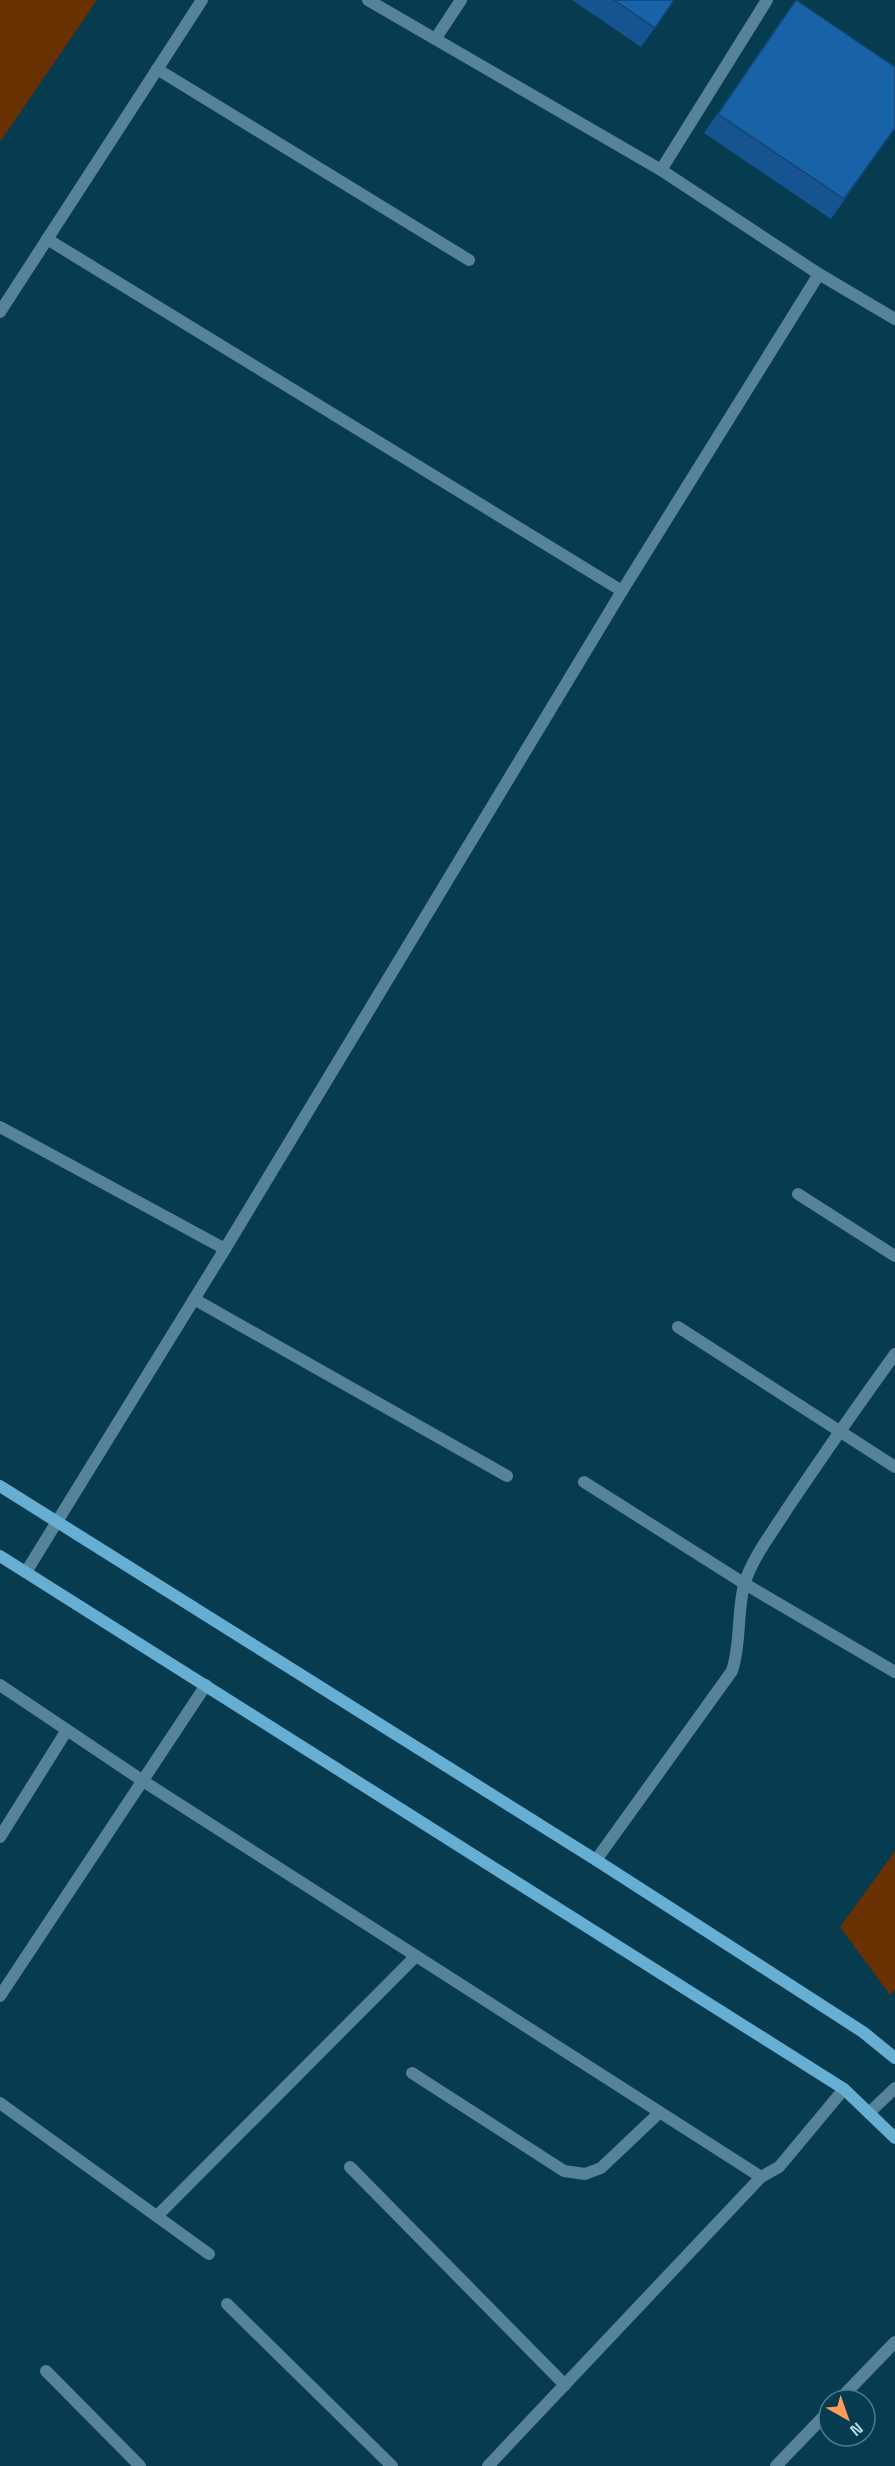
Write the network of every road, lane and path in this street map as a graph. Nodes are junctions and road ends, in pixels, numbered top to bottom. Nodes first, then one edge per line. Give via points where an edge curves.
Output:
1 (202, 0) edge
2 (368, 0) edge
3 (461, 0) edge
4 (767, 0) edge
5 (436, 38) junction
6 (157, 69) junction
7 (661, 170) junction
8 (48, 238) junction
9 (469, 260) dead end
10 (819, 274) junction
11 (0, 312) edge
12 (895, 319) edge
13 (622, 591) junction
14 (0, 1127) edge
15 (798, 1194) dead end
16 (225, 1249) junction
17 (895, 1256) edge
18 (194, 1299) junction
19 (678, 1327) dead end
20 (895, 1354) edge
21 (839, 1431) junction
22 (895, 1467) edge
23 (507, 1476) dead end
24 (584, 1482) dead end
25 (0, 1486) edge
26 (58, 1522) junction
27 (0, 1556) edge
28 (26, 1572) junction
29 (745, 1584) junction
30 (895, 1672) edge
31 (0, 1685) edge
32 (206, 1685) junction
33 (67, 1730) junction
34 (143, 1781) junction
35 (0, 1837) edge
36 (596, 1860) junction
37 (416, 1956) junction
38 (0, 1996) edge
39 (895, 2058) edge
40 (412, 2073) dead end
41 (895, 2088) edge
42 (844, 2089) junction
43 (0, 2103) edge
44 (659, 2113) junction
45 (869, 2114) junction
46 (895, 2138) edge
47 (350, 2167) dead end
48 (761, 2177) junction
49 (157, 2216) junction
50 (209, 2254) dead end
51 (227, 2304) dead end
52 (895, 2342) edge
53 (46, 2371) dead end
54 (565, 2385) junction
55 (851, 2388) edge
56 (817, 2423) edge
57 (140, 2466) edge
58 (392, 2466) edge
59 (488, 2466) edge
60 (776, 2466) edge

1 - 6 street
2 - 5 street
3 - 5 street
4 - 7 street
5 - 7 street
6 - 8 street
6 - 9 street
7 - 10 street
8 - 11 street
8 - 13 street
10 - 12 street
10 - 13 street
13 - 16 street
14 - 16 street
15 - 17 street
16 - 18 street
18 - 23 street
18 - 26 street
19 - 21 street
20 - 21 street
21 - 22 street
21 - 29 street via 762,1549
24 - 29 street
25 - 26 street
26 - 28 street
26 - 36 street
27 - 28 street
28 - 32 street
29 - 30 street
29 - 36 street via 732,1671
31 - 33 street
32 - 34 street
32 - 42 street
33 - 34 street
33 - 35 street
34 - 37 street
34 - 38 street
36 - 39 street via 863,2032
37 - 44 street
37 - 49 street
40 - 44 street via 564,2171 585,2174 601,2168
41 - 45 street
42 - 45 street
42 - 48 street via 779,2167
43 - 49 street
44 - 48 street
45 - 46 street
47 - 54 street
48 - 54 street
49 - 50 street
51 - 58 street
52 - 55 street
53 - 57 street
54 - 59 street
56 - 60 street

